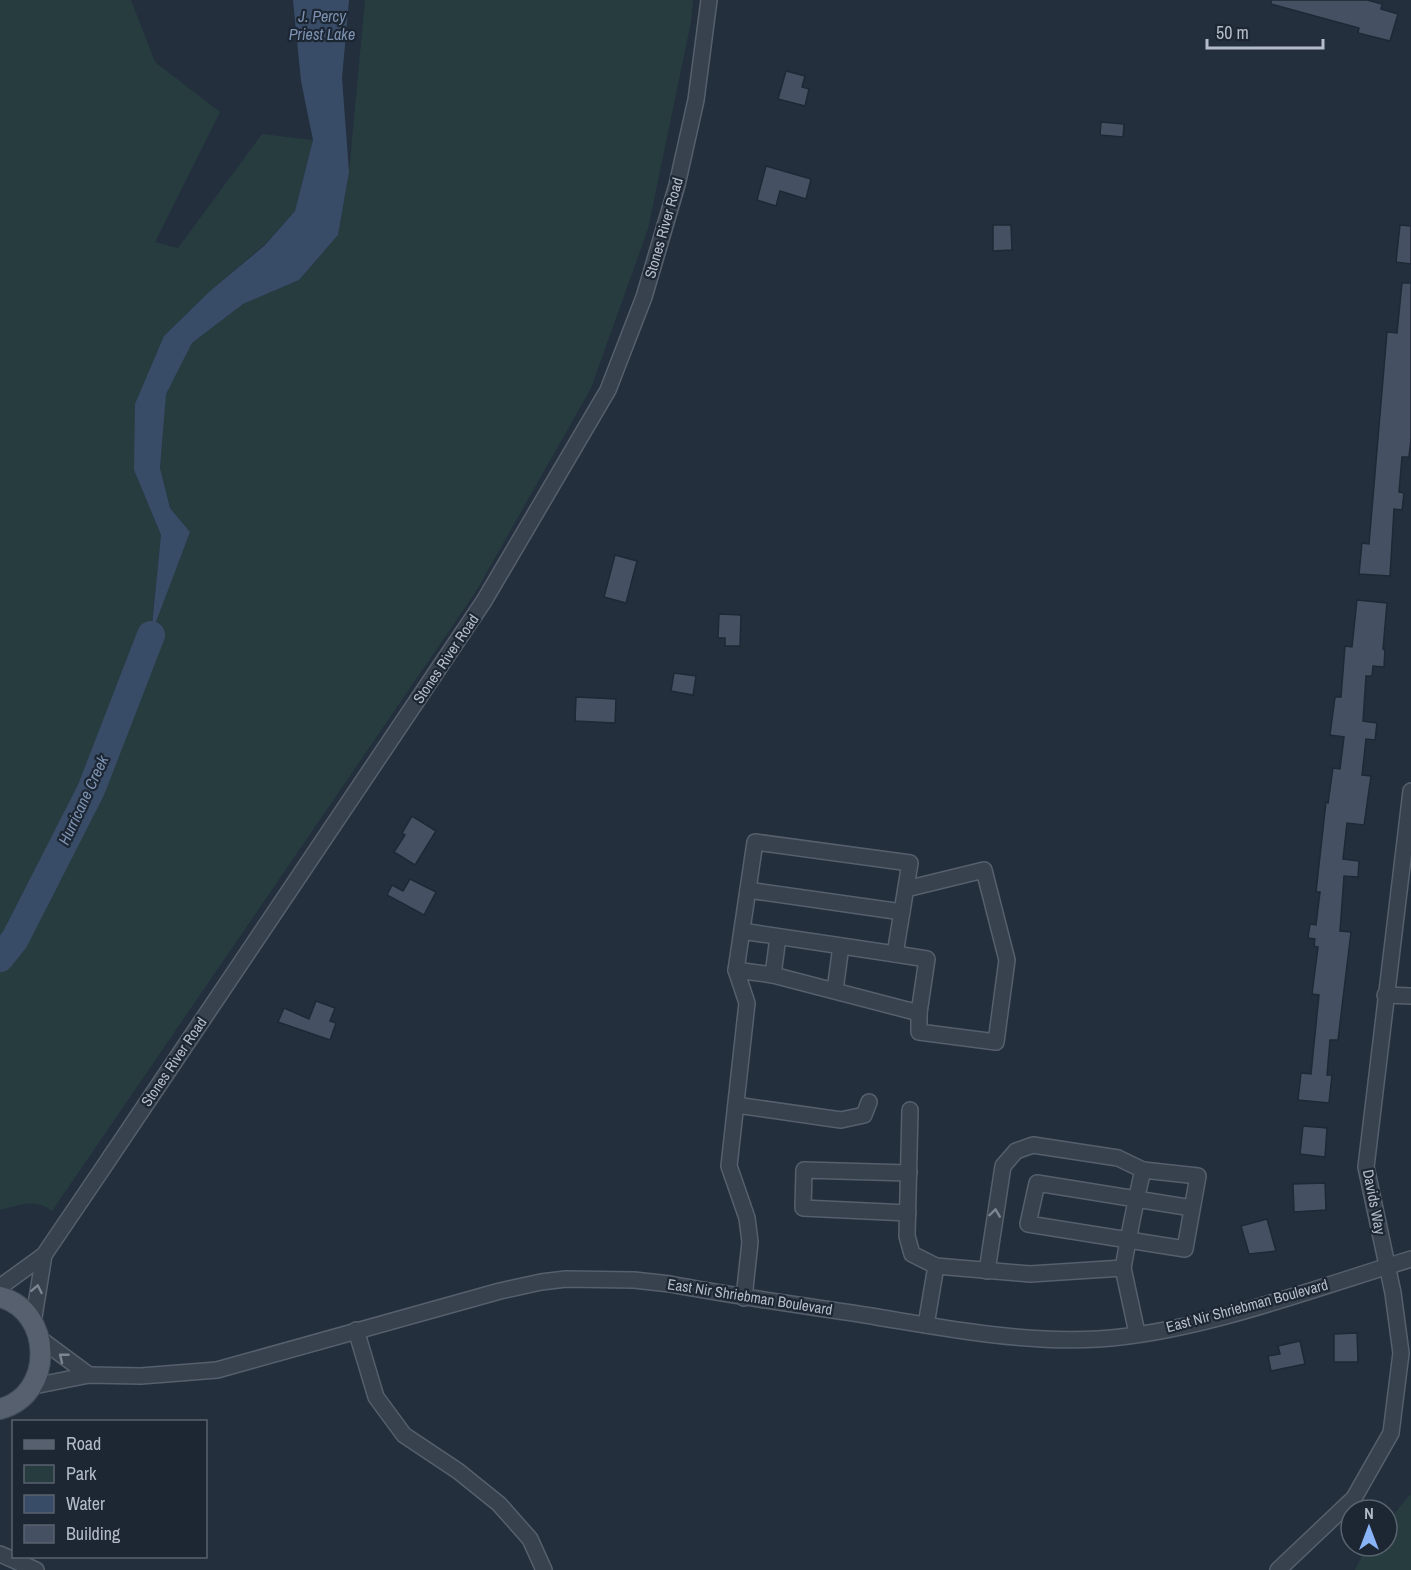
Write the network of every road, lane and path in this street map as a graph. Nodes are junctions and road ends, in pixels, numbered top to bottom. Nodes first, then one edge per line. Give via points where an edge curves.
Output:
1 (709, 0) edge
2 (1411, 791) edge
3 (906, 889) junction
4 (748, 890) junction
5 (902, 912) junction
6 (742, 931) junction
7 (778, 937) junction
8 (841, 946) junction
9 (895, 954) junction
10 (736, 970) junction
11 (773, 975) junction
12 (835, 990) junction
13 (1385, 995) junction
14 (1411, 996) edge
15 (919, 1013) junction
16 (869, 1102) dead end
17 (736, 1105) junction
18 (910, 1110) dead end
19 (1143, 1170) junction
20 (909, 1173) junction
21 (1136, 1199) junction
22 (1192, 1208) junction
23 (908, 1213) junction
24 (1128, 1239) junction
25 (44, 1255) junction
26 (1411, 1260) edge
27 (936, 1266) junction
28 (1386, 1267) junction
29 (1123, 1268) junction
30 (987, 1271) junction
31 (0, 1287) edge
32 (0, 1297) edge
33 (744, 1298) junction
34 (926, 1325) junction
35 (356, 1330) junction
36 (36, 1331) junction
37 (1137, 1333) junction
38 (89, 1375) junction
39 (30, 1388) junction
40 (0, 1409) edge
41 (0, 1554) edge
42 (36, 1570) edge
43 (544, 1570) edge
44 (1278, 1570) edge

1 - 25 street, Stones River Road via 696,100 677,185 644,297 608,390 484,601
2 - 13 street, Davids Way
3 - 4 street via 910,863 755,842
3 - 5 street
3 - 15 street via 984,870 1006,960 996,1042 919,1032
4 - 5 street
4 - 6 street
5 - 9 street
6 - 7 street
6 - 10 street
7 - 8 street
7 - 11 street
8 - 9 street
8 - 12 street
9 - 15 street via 927,959
10 - 11 street
10 - 17 street via 747,1003
11 - 12 street
12 - 15 street
13 - 14 street
13 - 28 street, Davids Way via 1366,1167
16 - 17 street via 864,1115 842,1120
17 - 33 street via 729,1166 747,1218 750,1242
18 - 20 street
19 - 21 street
19 - 22 street via 1198,1176
30 -> 19 street via 1003,1166 1016,1151 1033,1145 1107,1156
20 - 23 street
20 - 23 street via 804,1170 803,1208
21 - 22 street
21 - 24 street
21 - 24 street via 1037,1183 1028,1224
22 - 24 street via 1185,1249
23 - 27 street via 912,1254
24 - 29 street
25 - 31 street, Stones River Road
36 -> 25 street, Stones River Road
26 - 28 street, East Nir Shriebman Boulevard
27 - 30 street
27 - 34 street
28 - 37 street, East Nir Shriebman Boulevard via 1207,1320
28 - 44 street, Davids Way via 1401,1353 1391,1433 1354,1498
29 - 30 street via 1030,1274
29 - 37 street
32 - 36 main road via 12,1300
33 - 34 street, East Nir Shriebman Boulevard
33 - 35 street, East Nir Shriebman Boulevard via 634,1280 566,1279 500,1291
34 - 37 street, East Nir Shriebman Boulevard via 1042,1339 1100,1339
35 - 38 street, East Nir Shriebman Boulevard via 217,1370 141,1376
35 - 43 street via 376,1398 404,1435 499,1504 530,1539
38 -> 36 street
36 - 39 main road, Stones River Road via 42,1348 40,1368
38 - 39 street, East Nir Shriebman Boulevard
39 - 40 main road via 21,1398
41 - 42 street

